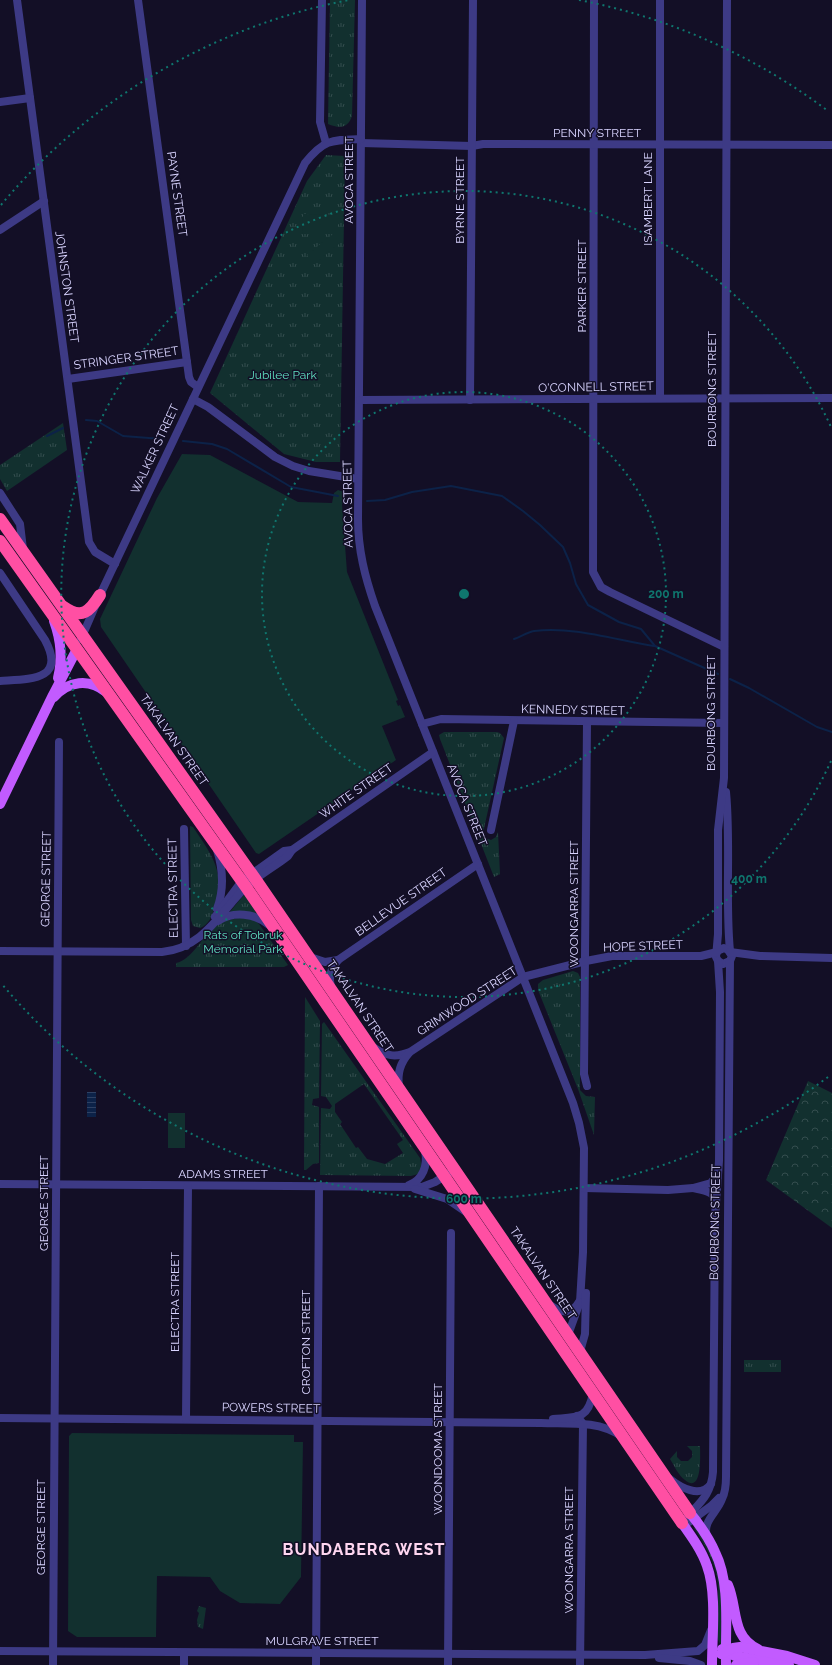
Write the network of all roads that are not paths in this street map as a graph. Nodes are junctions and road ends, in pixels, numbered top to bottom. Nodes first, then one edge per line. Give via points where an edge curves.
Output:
1 (17, 0) edge
2 (138, 0) edge
3 (322, 0) edge
4 (362, 0) edge
5 (473, 0) edge
6 (594, 0) edge
7 (660, 0) edge
8 (727, 0) edge
9 (30, 98) junction
10 (0, 102) edge
11 (362, 141) junction
12 (326, 143) junction
13 (660, 144) junction
14 (594, 145) junction
15 (726, 145) junction
16 (832, 145) edge
17 (472, 146) junction
18 (44, 201) junction
19 (0, 230) edge
20 (187, 362) junction
21 (68, 379) junction
22 (198, 387) junction
23 (660, 398) junction
24 (725, 398) junction
25 (832, 398) edge
26 (193, 399) junction
27 (594, 399) junction
28 (360, 400) junction
29 (470, 400) junction
30 (358, 479) junction
31 (0, 493) edge
32 (0, 519) edge
33 (0, 541) edge
34 (23, 552) junction
35 (115, 564) junction
36 (0, 573) edge
37 (100, 596) junction
38 (61, 606) junction
39 (52, 615) junction
40 (83, 635) junction
41 (724, 647) junction
42 (77, 649) junction
43 (0, 681) edge
44 (53, 695) junction
45 (110, 696) junction
46 (43, 715) junction
47 (514, 721) junction
48 (587, 722) junction
49 (724, 723) junction
50 (422, 724) junction
51 (59, 742) dead end
52 (433, 752) junction
53 (724, 778) junction
54 (1, 799) edge
55 (718, 827) junction
56 (728, 828) junction
57 (184, 829) dead end
58 (491, 830) dead end
59 (213, 841) junction
60 (478, 864) junction
61 (254, 876) junction
62 (244, 884) junction
63 (212, 923) junction
64 (277, 932) junction
65 (186, 946) junction
66 (0, 951) edge
67 (57, 951) junction
68 (730, 951) junction
69 (717, 952) junction
70 (309, 956) junction
71 (701, 956) junction
72 (760, 956) junction
73 (832, 958) edge
74 (338, 960) junction
75 (586, 961) junction
76 (718, 961) junction
77 (730, 961) junction
78 (523, 977) junction
79 (332, 989) junction
80 (369, 1044) junction
81 (410, 1052) junction
82 (588, 1086) dead end
83 (399, 1088) junction
84 (422, 1144) junction
85 (729, 1169) junction
86 (455, 1170) junction
87 (718, 1171) junction
88 (444, 1177) junction
89 (0, 1184) edge
90 (56, 1185) junction
91 (188, 1186) junction
92 (320, 1186) junction
93 (404, 1187) junction
94 (584, 1188) junction
95 (693, 1188) junction
96 (716, 1204) junction
97 (728, 1207) junction
98 (472, 1218) junction
99 (451, 1233) dead end
100 (583, 1252) junction
101 (580, 1296) junction
102 (546, 1303) junction
103 (714, 1313) junction
104 (727, 1313) junction
105 (568, 1335) junction
106 (582, 1355) junction
107 (568, 1358) junction
108 (592, 1393) junction
109 (714, 1396) junction
110 (726, 1396) junction
111 (577, 1416) junction
112 (0, 1418) edge
113 (54, 1418) junction
114 (186, 1418) junction
115 (318, 1421) junction
116 (450, 1421) junction
117 (541, 1423) junction
118 (567, 1424) junction
119 (583, 1424) junction
120 (582, 1434) junction
121 (623, 1438) junction
122 (663, 1472) junction
123 (713, 1472) junction
124 (726, 1472) junction
125 (712, 1482) junction
126 (726, 1483) junction
127 (692, 1515) junction
128 (683, 1524) junction
129 (707, 1538) junction
130 (723, 1574) junction
131 (712, 1630) junction
132 (725, 1651) junction
133 (766, 1651) junction
134 (0, 1652) edge
135 (53, 1652) junction
136 (184, 1653) junction
137 (316, 1653) junction
138 (448, 1654) junction
139 (580, 1655) junction
140 (645, 1655) junction
141 (772, 1661) junction
142 (53, 1665) edge
143 (184, 1665) edge
144 (316, 1665) edge
145 (448, 1665) edge
146 (580, 1665) edge
147 (701, 1665) edge
148 (712, 1665) edge
149 (726, 1665) edge
150 (736, 1665) edge
151 (789, 1665) edge
152 (815, 1665) edge

1 - 9 street, JOHNSTON STREET
2 - 20 street, PAYNE STREET
3 - 12 street, AVOCA STREET via 320,122
4 - 11 street, AVOCA STREET
5 - 17 street, BYRNE STREET
6 - 14 street, PARKER STREET
7 - 13 street, ISAMBERT LANE
8 - 15 street, BOURBONG STREET
9 - 10 street
9 - 18 street, JOHNSTON STREET
11 - 12 street, WALKER STREET via 336,140
11 - 17 street, PENNY STREET
11 - 28 street, AVOCA STREET
12 - 22 street, WALKER STREET via 315,150 305,163
13 - 14 street, PENNY STREET
13 - 15 street, PENNY STREET
13 - 23 street, ISAMBERT LANE
14 - 17 street, PENNY STREET
14 - 27 street, PARKER STREET
15 - 16 street, PENNY STREET
15 - 24 street, BOURBONG STREET
17 - 29 street, BYRNE STREET
18 - 19 street
18 - 21 street, JOHNSTON STREET
20 - 21 street, STRINGER STREET
20 - 22 street, PAYNE STREET via 191,382
21 - 35 street, JOHNSTON STREET via 90,544 97,554
22 - 26 street, WALKER STREET
23 - 24 street, O'CONNELL STREET
23 - 27 street, O'CONNELL STREET
24 - 25 street, O'CONNELL STREET
24 - 41 street, BOURBONG STREET
26 - 30 street via 208,407 275,457 293,466
26 - 35 street, WALKER STREET
27 - 29 street, O'CONNELL STREET
27 - 41 street, PARKER STREET via 593,572 601,587
28 - 29 street, O'CONNELL STREET
28 - 30 street, AVOCA STREET
30 - 50 street, AVOCA STREET via 358,536 367,584
31 - 34 street via 21,526
32 - 34 highway, TAKALVAN STREET
33 - 39 highway
34 - 38 highway, TAKALVAN STREET
35 - 37 street, WALKER STREET
36 - 43 street via 52,654 52,663 47,672 40,677
37 - 38 highway via 83,613 74,613
37 - 40 street, WALKER STREET
38 - 40 highway, TAKALVAN STREET
39 - 42 highway
39 - 44 main road via 62,656
40 - 42 street, WALKER STREET
40 - 61 highway, TAKALVAN STREET
41 - 49 street, BOURBONG STREET
42 - 44 main road, WALKER STREET
42 - 45 highway
44 - 46 main road, WALKER STREET
45 - 46 main road via 95,685 73,684 59,692
45 - 59 highway
46 - 54 main road, WALKER STREET
47 - 48 street, KENNEDY STREET
47 - 50 street, KENNEDY STREET via 441,720
47 - 58 street
48 - 49 street, KENNEDY STREET
48 - 75 street, WOONGARRA STREET
49 - 53 street, BOURBONG STREET
50 - 52 street, AVOCA STREET
51 - 67 street, GEORGE STREET
52 - 60 street, AVOCA STREET
52 - 61 street, WHITE STREET via 292,850 284,852
53 - 55 street, BOURBONG STREET
53 - 56 street, BOURBONG STREET
55 - 56 street via 726,823
55 - 69 street, BOURBONG STREET
56 - 68 street, BOURBONG STREET
57 - 65 street, ELECTRA STREET
59 - 62 highway
59 - 63 street via 220,860 222,886 220,902
60 - 74 street, BELLEVUE STREET
60 - 78 street, AVOCA STREET
61 - 62 street, WHITE STREET
61 - 70 highway, TAKALVAN STREET
62 - 63 street, WHITE STREET
62 - 64 highway
63 - 64 street via 226,917 247,915 263,920
63 - 65 street
64 - 84 highway
65 - 67 street via 162,952
66 - 67 street
67 - 90 street, GEORGE STREET
68 - 69 street via 724,948
68 - 72 street
68 - 77 street
69 - 71 street, HOPE STREET
69 - 76 street
70 - 74 street via 322,962
70 - 79 highway, TAKALVAN STREET
71 - 75 street, HOPE STREET via 612,956
71 - 76 street, HOPE STREET
72 - 73 street
72 - 77 street
74 - 79 street via 330,976
75 - 78 street, GRIMWOOD STREET
75 - 82 street, WOONGARRA STREET via 584,1074
76 - 77 street via 722,964
76 - 87 street, BOURBONG STREET
77 - 85 street, BOURBONG STREET
78 - 81 street, GRIMWOOD STREET
78 - 94 street via 577,1114 584,1148
79 - 80 highway, TAKALVAN STREET
80 - 81 street, GRIMWOOD STREET via 390,1056
80 - 83 highway, TAKALVAN STREET
81 - 83 street, GRIMWOOD STREET via 399,1069
83 - 86 highway, TAKALVAN STREET
84 - 88 highway
84 - 93 street via 426,1156 424,1171 415,1183
85 - 87 street via 728,1164 724,1162 720,1164
85 - 97 street, BOURBONG STREET
86 - 88 street, ADAMS STREET
86 - 102 highway, TAKALVAN STREET
87 - 95 street via 711,1184
87 - 96 street, BOURBONG STREET
88 - 93 street, ADAMS STREET via 428,1185
88 - 98 highway
89 - 90 street, ADAMS STREET
90 - 91 street, ADAMS STREET
90 - 113 street, GEORGE STREET
91 - 92 street, ADAMS STREET
91 - 114 street, ELECTRA STREET
92 - 93 street, ADAMS STREET
92 - 115 street, CROFTON STREET
93 - 98 street via 438,1196 459,1207
94 - 95 street
94 - 100 street
95 - 96 street via 712,1194
96 - 97 street via 716,1210 722,1213
96 - 103 street, BOURBONG STREET
97 - 104 street, BOURBONG STREET
98 - 107 highway
99 - 116 street, WOONDOOMA STREET
100 - 101 street
100 - 106 street via 586,1284
101 - 102 street via 575,1308 567,1312
101 - 105 street via 577,1314
102 - 105 highway, TAKALVAN STREET
103 - 104 street
103 - 109 street, BOURBONG STREET
104 - 110 street, BOURBONG STREET
105 - 106 highway, TAKALVAN STREET
105 - 107 highway
106 - 122 highway, TAKALVAN STREET
107 - 108 highway
108 - 111 street via 589,1408
108 - 121 highway
109 - 110 street
109 - 123 street, BOURBONG STREET
110 - 124 street, BOURBONG STREET
111 - 117 street, POWERS STREET via 553,1418
111 - 119 street
112 - 113 street, POWERS STREET
113 - 114 street, POWERS STREET
113 - 135 street, GEORGE STREET
114 - 115 street, POWERS STREET
115 - 116 street, POWERS STREET
115 - 137 street, CROFTON STREET
116 - 117 street, POWERS STREET
116 - 138 street, WOONDOOMA STREET
117 - 118 street, POWERS STREET
118 - 119 street, POWERS STREET
118 - 120 street
119 - 120 street, WOONGARRA STREET
119 - 121 street, POWERS STREET via 607,1429
120 - 139 street, WOONGARRA STREET
121 - 128 highway
122 - 125 street via 689,1490 706,1490
122 - 127 highway, TAKALVAN STREET
123 - 124 street via 716,1478 722,1479
123 - 125 street, BOURBONG STREET
124 - 126 street, BOURBONG STREET
125 - 127 street via 706,1497
126 - 127 street via 718,1500
126 - 129 street via 722,1500 707,1524
127 - 128 street
127 - 129 main road
128 - 131 main road via 700,1550 710,1574
129 - 130 main road via 716,1552
130 - 132 main road
130 - 133 main road via 731,1592 734,1617 740,1632 753,1646
131 - 132 main road via 716,1644
131 - 140 street, MULGRAVE STREET via 698,1651
131 - 148 main road
132 - 133 main road via 735,1647
132 - 141 main road via 735,1656
132 - 148 main road
132 - 149 main road
133 - 152 main road
134 - 135 street, MULGRAVE STREET
135 - 136 street, MULGRAVE STREET
135 - 142 street, GEORGE STREET
136 - 137 street, MULGRAVE STREET
136 - 143 street
137 - 138 street, MULGRAVE STREET
137 - 144 street, CROFTON STREET
138 - 139 street, MULGRAVE STREET
138 - 145 street, WOONDOOMA STREET
139 - 140 street, MULGRAVE STREET
139 - 146 street, WOONGARRA STREET
140 - 147 street, MULGRAVE STREET via 690,1661
141 - 150 main road
141 - 151 main road

